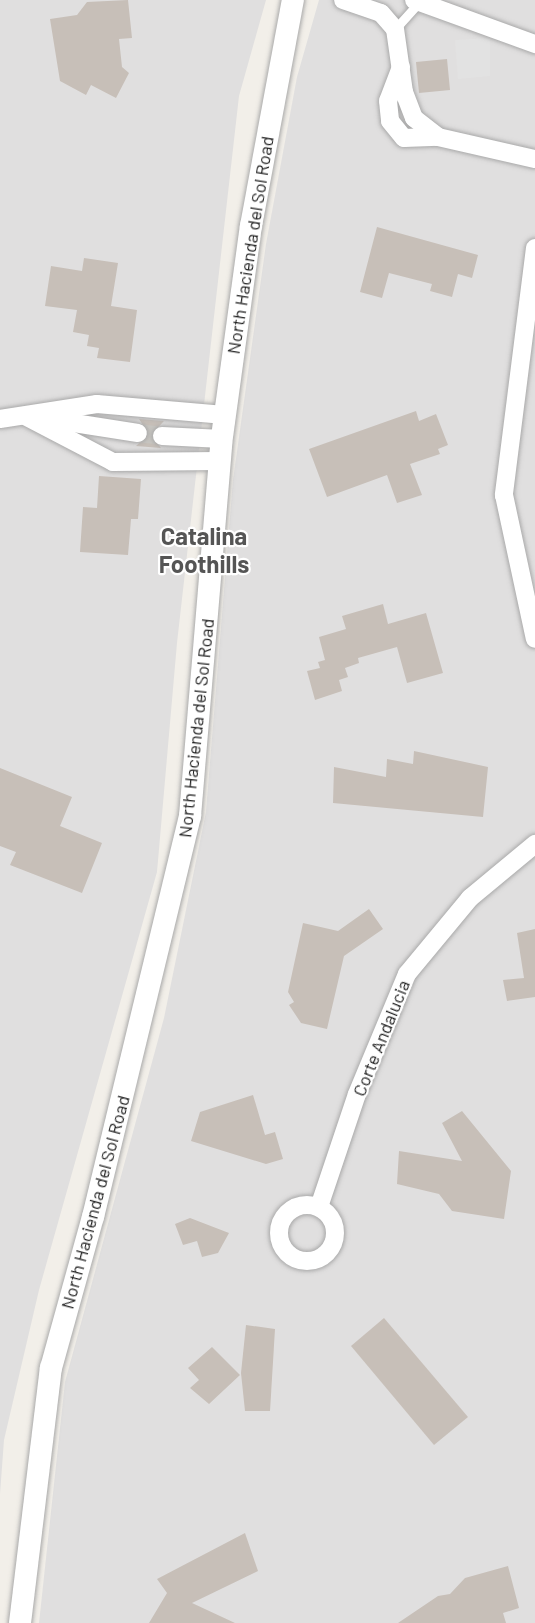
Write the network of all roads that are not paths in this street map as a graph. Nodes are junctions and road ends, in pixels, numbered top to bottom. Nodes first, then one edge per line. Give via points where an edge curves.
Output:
1 (293, 0) edge
2 (343, 0) edge
3 (417, 1) edge
4 (395, 29) junction
5 (535, 44) edge
6 (535, 159) edge
7 (535, 248) edge
8 (225, 415) junction
9 (25, 416) junction
10 (0, 419) edge
11 (138, 433) tunnel mouth
12 (162, 436) tunnel mouth
13 (220, 450) junction
14 (535, 639) edge
15 (535, 844) edge
16 (319, 1207) dead end
17 (20, 1623) edge

1 - 8 street, North Hacienda del Sol Road via 251,226
2 - 4 street via 381,13
3 - 4 lane
3 - 5 street
4 - 6 street via 404,92 414,118 438,137
7 - 14 street via 504,495
8 - 9 street via 97,404
8 - 13 street, North Hacienda del Sol Road
9 - 10 street
9 - 11 street
9 - 13 street via 113,462
12 - 13 street
13 - 17 street, North Hacienda del Sol Road via 190,816 93,1216 51,1368
15 - 16 street, Corte Andalucia via 470,898 407,974 357,1094

